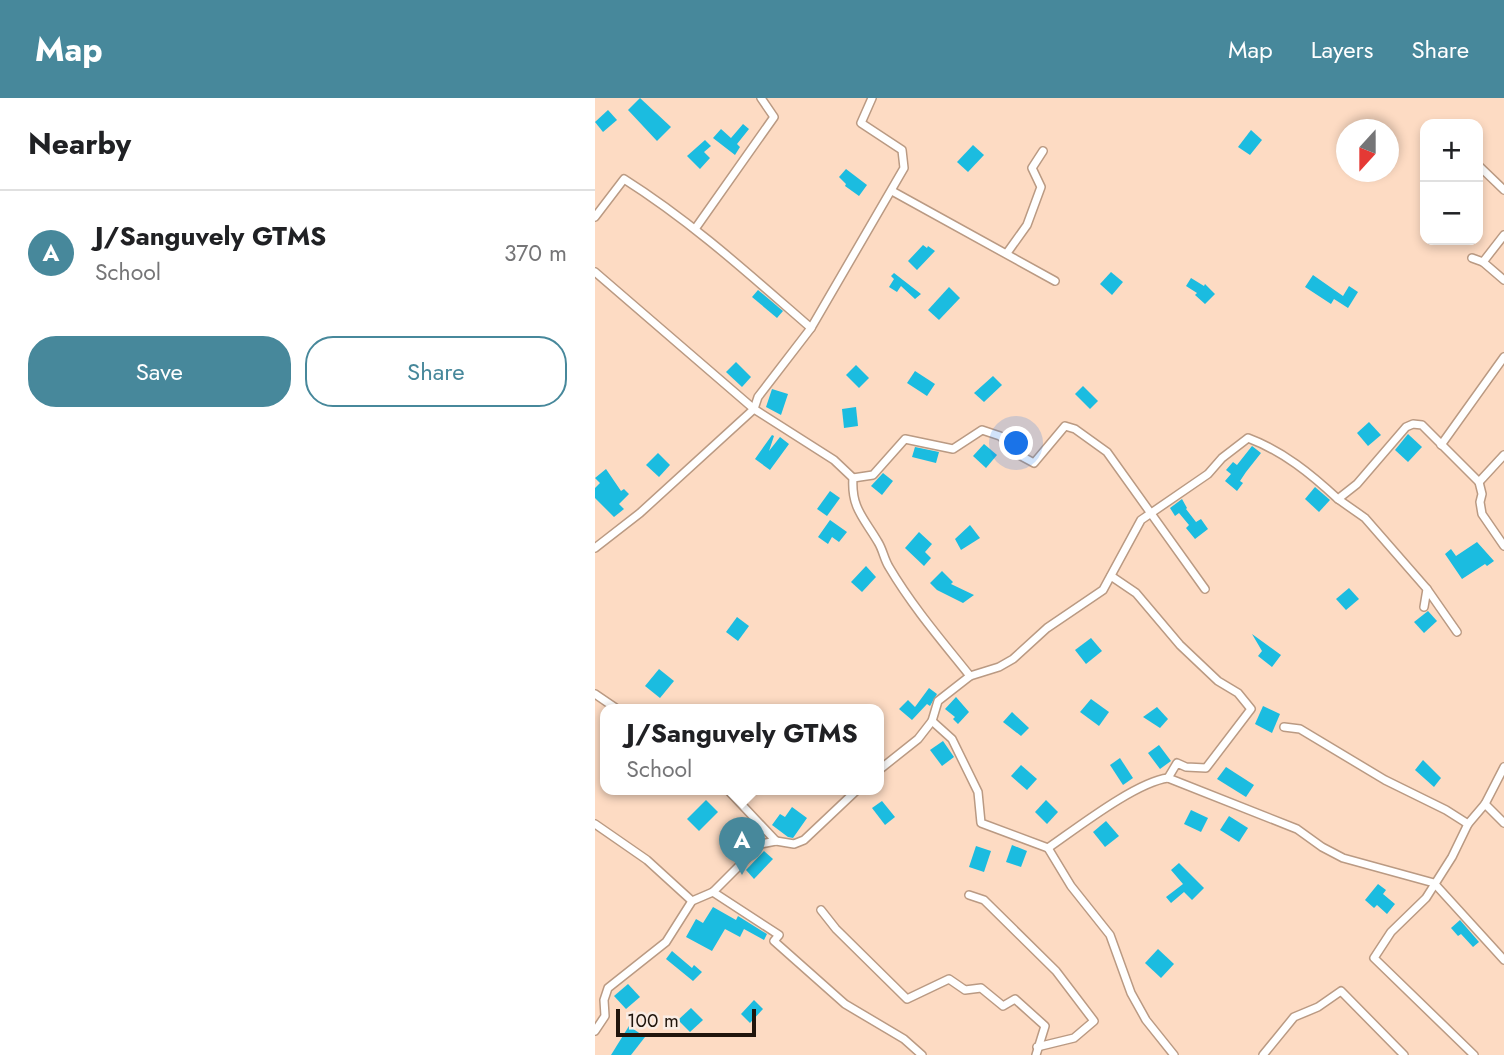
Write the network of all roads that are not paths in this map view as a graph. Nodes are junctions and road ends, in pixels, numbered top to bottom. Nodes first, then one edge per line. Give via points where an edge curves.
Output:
1 (761, 98) edge
2 (872, 98) edge
3 (1044, 151) dead end
4 (1483, 170) edge
5 (1504, 190) edge
6 (892, 191) junction
7 (595, 217) edge
8 (695, 229) junction
9 (1504, 235) edge
10 (1007, 253) junction
11 (1472, 258) dead end
12 (1483, 262) junction
13 (595, 272) edge
14 (1504, 280) edge
15 (1055, 281) dead end
16 (811, 328) junction
17 (1504, 357) edge
18 (754, 409) junction
19 (1441, 445) junction
20 (1504, 455) edge
21 (853, 478) junction
22 (1479, 482) junction
23 (1338, 499) junction
24 (1151, 512) junction
25 (1504, 546) edge
26 (595, 548) edge
27 (1111, 576) junction
28 (1205, 589) dead end
29 (1427, 589) junction
30 (1425, 607) dead end
31 (1457, 632) dead end
32 (970, 676) junction
33 (595, 694) edge
34 (610, 704) edge
35 (932, 721) junction
36 (1285, 727) dead end
37 (884, 766) edge
38 (1504, 768) edge
39 (1168, 778) junction
40 (733, 795) edge
41 (852, 795) edge
42 (1485, 804) junction
43 (1504, 823) edge
44 (595, 824) edge
45 (1468, 824) junction
46 (776, 841) junction
47 (1048, 848) junction
48 (1434, 883) junction
49 (713, 891) junction
50 (969, 895) dead end
51 (692, 901) junction
52 (821, 910) dead end
53 (1504, 960) edge
54 (595, 1031) edge
55 (1037, 1051) edge
56 (922, 1055) edge
57 (1174, 1055) edge
58 (1263, 1055) edge
59 (1404, 1055) edge
60 (1474, 1055) edge

1 - 8 street via 775,117
2 - 6 street via 861,123 902,150 904,168
3 - 10 street via 1032,168 1041,187 1027,225
4 - 5 street
6 - 10 street
6 - 16 street
7 - 8 street via 624,179
8 - 16 street
9 - 12 street
10 - 15 street
11 - 12 street
12 - 14 street
13 - 18 street
16 - 18 street via 758,397
17 - 19 street
18 - 21 street via 834,460
18 - 26 street
19 - 22 street
19 - 23 street via 1422,425 1406,427 1357,484
20 - 22 street
21 - 24 street via 873,475 905,439 953,449 982,430 1000,436 1034,463 1065,426 1107,452
21 - 32 street via 852,497 887,564
22 - 25 street via 1482,514
23 - 24 street via 1311,474 1268,445 1248,438 1208,474
23 - 29 street via 1365,518
24 - 27 street via 1141,520
24 - 28 street
27 - 32 street via 1103,590 1047,628 1013,659
27 - 39 street via 1136,593 1179,645 1251,709 1206,768 1177,763
29 - 30 street
29 - 31 street
32 - 35 street via 938,701
33 - 34 street
35 - 37 street via 918,739
35 - 47 street via 952,740 978,792 981,823
36 - 45 street via 1300,729
38 - 42 street
39 - 47 street via 1156,780 1101,812
39 - 48 street via 1297,829 1343,858
40 - 46 street
41 - 46 street via 804,840 794,844
42 - 43 street
42 - 45 street
44 - 51 street via 647,860
45 - 48 street
46 - 49 street via 761,844
47 - 57 street via 1110,935 1146,1020
48 - 53 street
48 - 60 street via 1374,958
49 - 51 street
49 - 56 street via 779,935 774,941 845,1004
50 - 55 street via 984,900 1056,971 1094,1021 1074,1038
51 - 54 street via 666,942 608,988 605,1016
52 - 55 street via 908,999 949,979 965,990 981,988 1003,1006 1014,999 1045,1026
58 - 59 street via 1294,1017 1341,991

